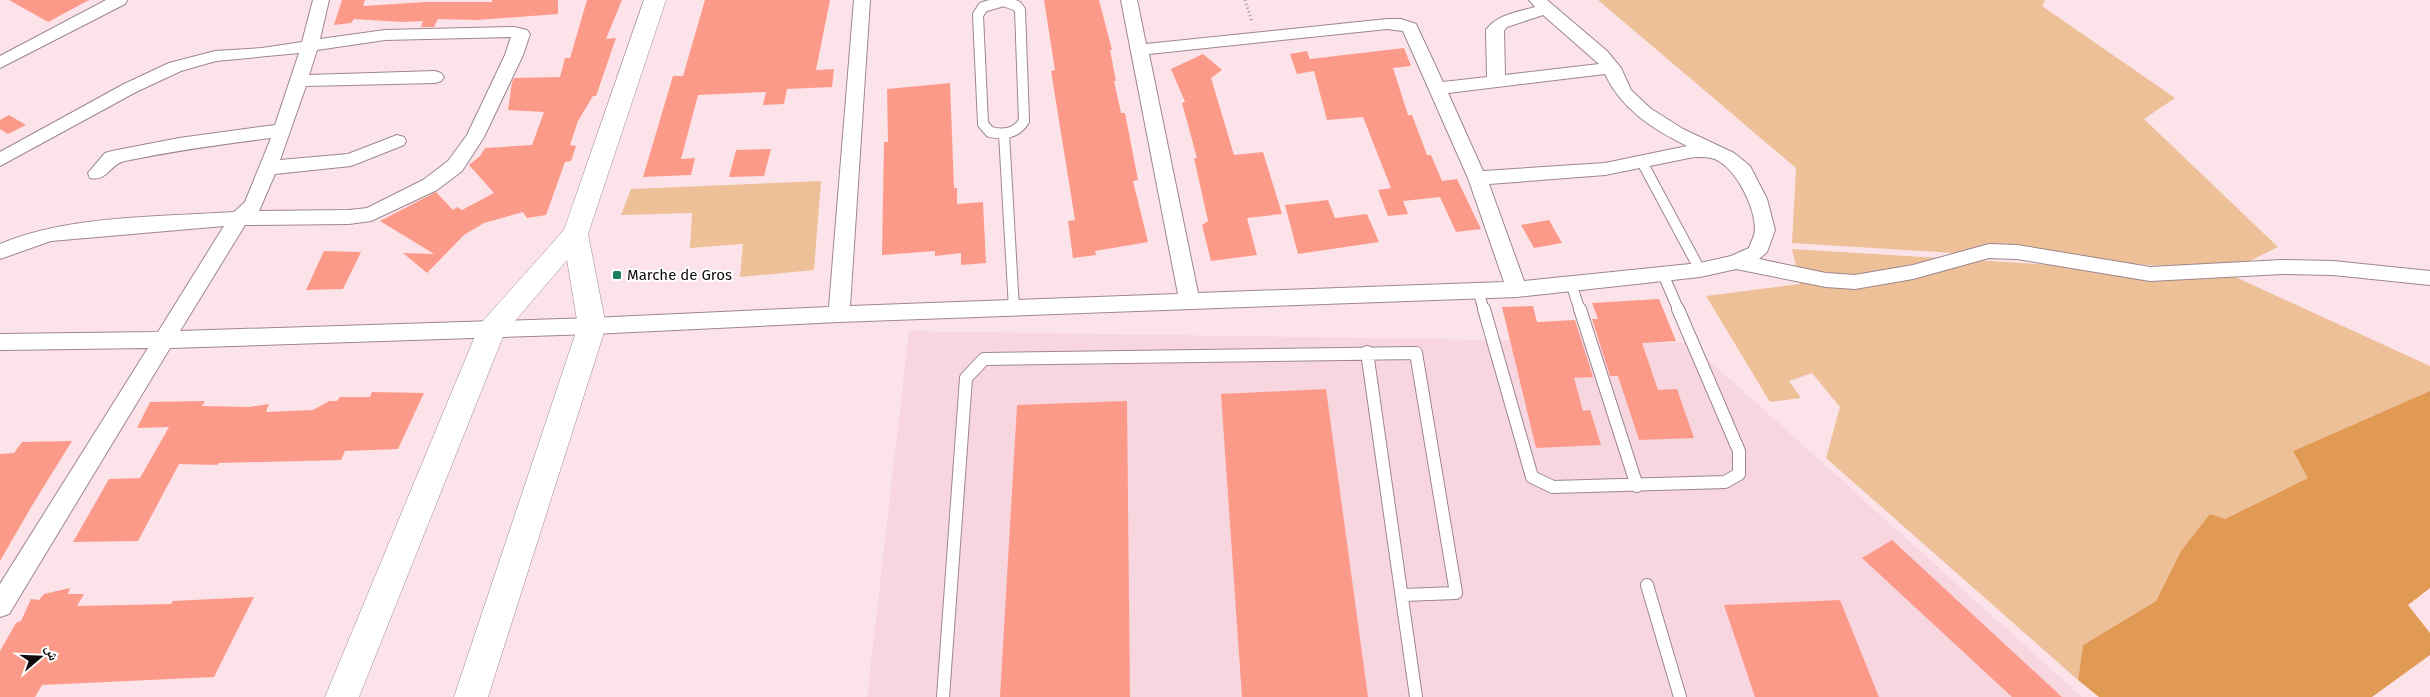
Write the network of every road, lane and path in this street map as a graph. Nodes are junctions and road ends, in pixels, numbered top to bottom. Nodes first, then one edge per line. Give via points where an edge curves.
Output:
1 (119, 0) edge
2 (321, 0) edge
3 (655, 0) edge
4 (862, 0) edge
5 (1129, 0) edge
6 (1245, 0) edge
7 (1541, 5) edge
8 (1256, 37) junction
9 (310, 45) junction
10 (1139, 50) junction
11 (0, 63) edge
12 (1612, 68) junction
13 (435, 77) dead end
14 (298, 81) junction
15 (1496, 82) junction
16 (1438, 88) junction
17 (283, 130) junction
18 (1004, 134) junction
19 (397, 141) dead end
20 (1712, 151) junction
21 (0, 160) edge
22 (1642, 162) junction
23 (268, 168) junction
24 (97, 173) dead end
25 (1478, 178) junction
26 (238, 218) junction
27 (575, 234) junction
28 (0, 252) edge
29 (1736, 262) junction
30 (1700, 270) junction
31 (1663, 274) junction
32 (2430, 278) edge
33 (1571, 283) junction
34 (1517, 289) junction
35 (1478, 290) junction
36 (1189, 300) junction
37 (1014, 309) junction
38 (839, 314) junction
39 (592, 326) junction
40 (492, 329) junction
41 (164, 340) junction
42 (0, 342) edge
43 (1367, 352) junction
44 (1637, 486) junction
45 (1648, 585) dead end
46 (1403, 595) junction
47 (0, 606) edge
48 (342, 697) edge
49 (471, 697) edge
50 (943, 697) edge
51 (1416, 697) edge
52 (1680, 697) edge

1 - 11 street
2 - 9 street
3 - 27 street
4 - 38 street
5 - 10 street
6 - 8 path
7 - 12 street
7 - 15 street via 1501,23 1495,30
8 - 10 street
8 - 16 street via 1402,24 1410,28
9 - 14 street
9 - 21 street via 215,56 174,67
9 - 26 street via 385,35 521,34 475,137 455,166 430,185 371,214
10 - 36 street
12 - 15 street
12 - 20 street via 1633,103 1657,122
13 - 14 street
14 - 17 street
15 - 16 street
16 - 25 street
17 - 23 street
17 - 24 street via 112,157
18 - 18 lane via 1017,130 1024,121 1020,10 1004,2 983,7 978,15 984,124 990,132
18 - 37 lane
19 - 23 street via 351,160
20 - 22 street via 1694,151
20 - 29 street via 1743,171 1757,199 1765,230 1757,252
22 - 25 street via 1604,169
22 - 30 lane
23 - 26 street via 253,205
25 - 34 street
26 - 28 street via 51,234
26 - 41 street
27 - 39 street
27 - 40 street
29 - 30 street
29 - 32 street via 1826,280 1855,282 1913,272 1989,251 2017,252 2150,274 2282,267 2333,268
30 - 31 street
31 - 33 street
31 - 44 lane via 1739,451 1739,474 1725,482
33 - 34 street
33 - 44 lane
34 - 35 street
35 - 36 street
35 - 44 lane via 1532,477 1553,487
36 - 37 street
37 - 38 street
38 - 39 street
39 - 40 street
39 - 49 street
40 - 41 street
40 - 48 street
41 - 42 street
41 - 47 street
43 - 46 lane
43 - 46 lane via 1416,353 1456,593
43 - 50 lane via 984,359 966,378
45 - 52 lane
46 - 51 lane

